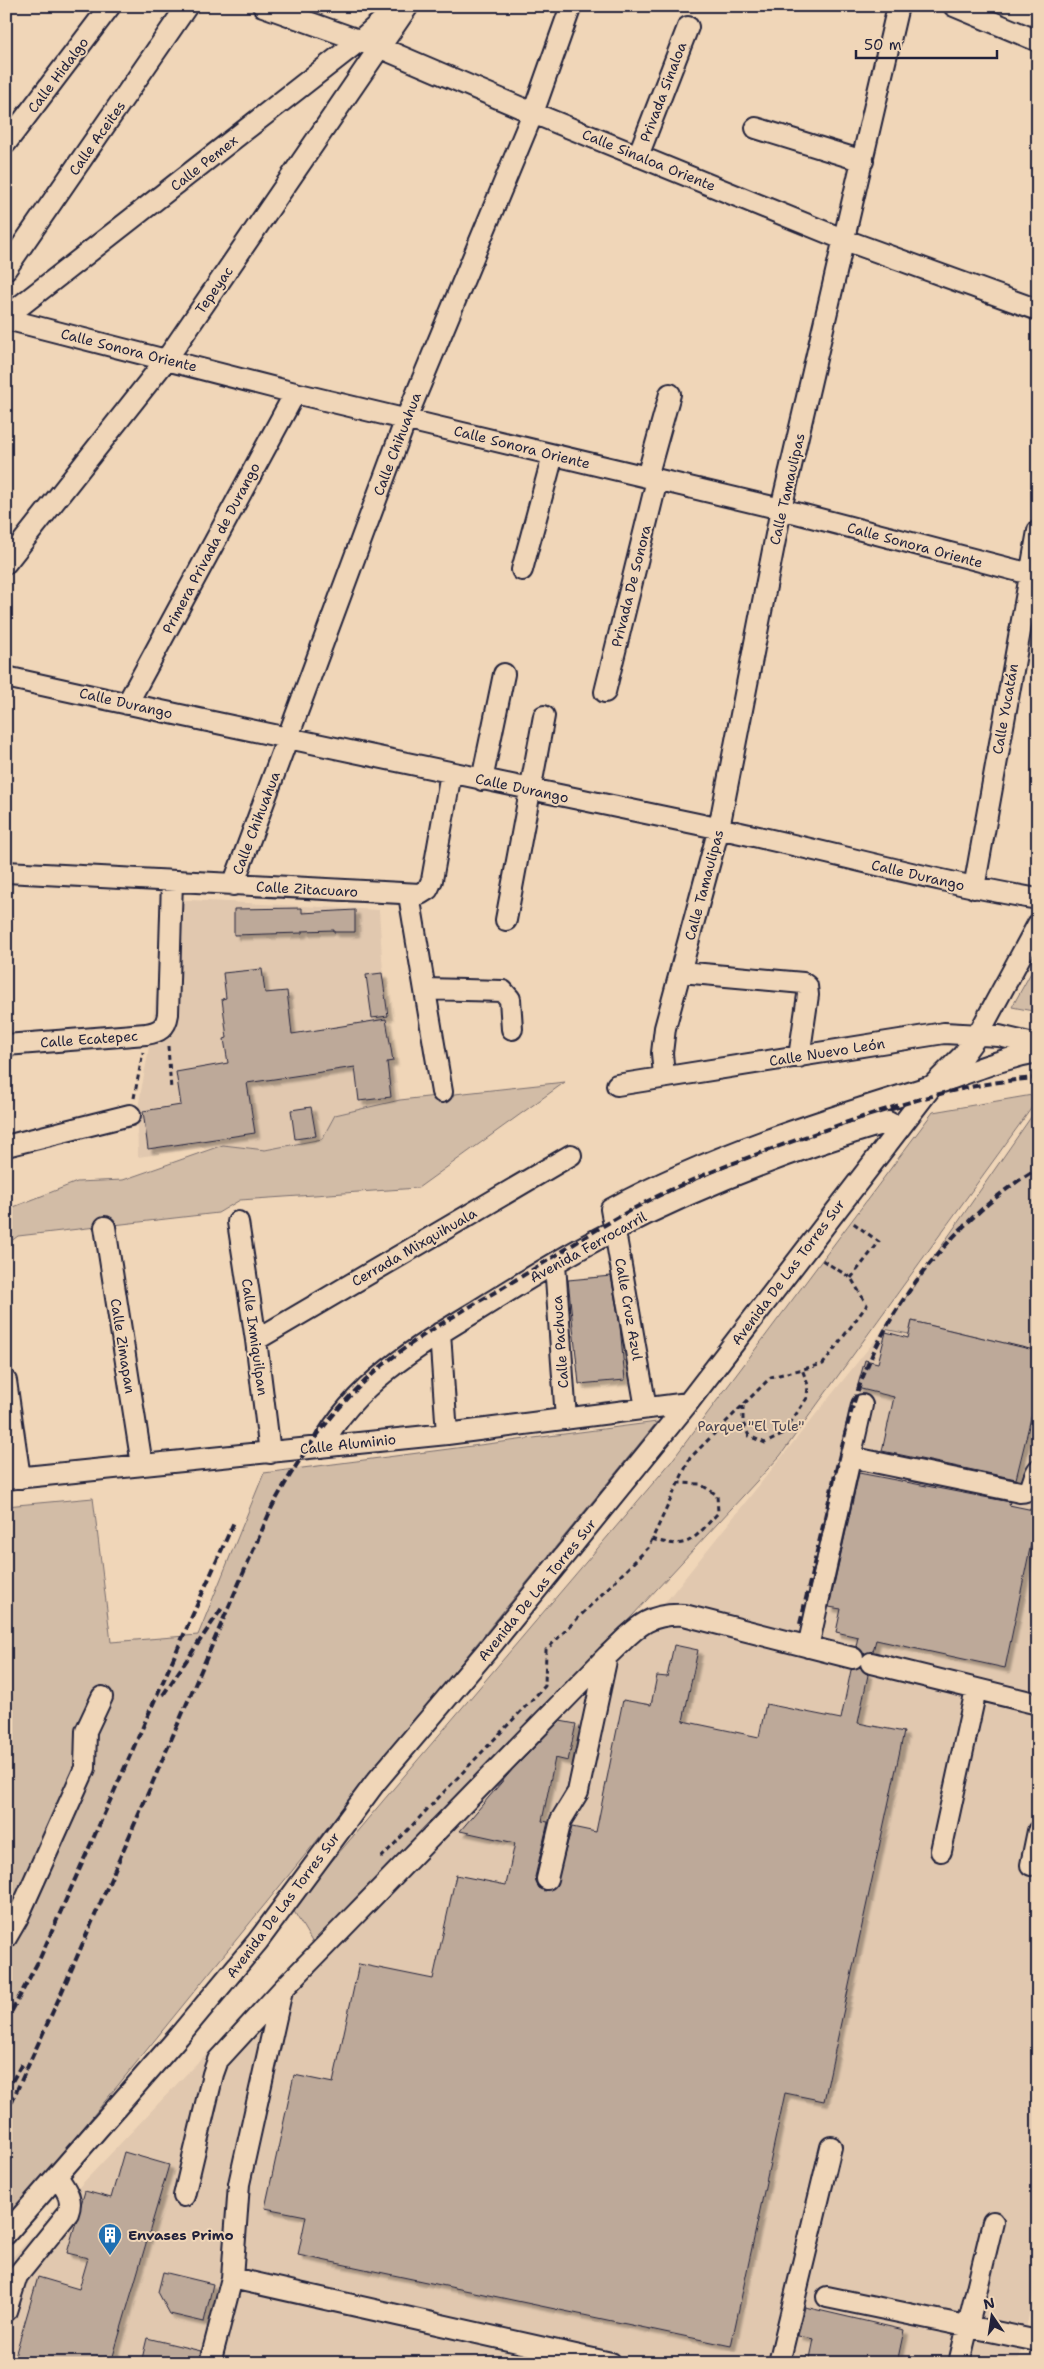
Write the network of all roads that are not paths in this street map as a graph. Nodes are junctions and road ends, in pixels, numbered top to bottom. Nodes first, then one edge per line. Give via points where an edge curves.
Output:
1 (110, 6) edge
2 (187, 6) edge
3 (263, 6) edge
4 (399, 6) edge
5 (408, 6) edge
6 (571, 6) edge
7 (898, 6) edge
8 (954, 6) edge
9 (688, 27) dead end
10 (359, 41) junction
11 (1038, 41) edge
12 (381, 48) junction
13 (533, 113) junction
14 (756, 128) dead end
15 (6, 143) edge
16 (638, 156) junction
17 (863, 162) junction
18 (845, 240) junction
19 (6, 269) edge
20 (1038, 310) edge
21 (6, 318) edge
22 (166, 360) junction
23 (295, 393) junction
24 (670, 394) dead end
25 (406, 419) junction
26 (553, 455) junction
27 (652, 479) junction
28 (781, 510) junction
29 (1038, 531) edge
30 (6, 563) edge
31 (522, 570) dead end
32 (1034, 575) edge
33 (504, 674) dead end
34 (6, 676) edge
35 (605, 692) dead end
36 (127, 704) junction
37 (544, 716) dead end
38 (288, 739) junction
39 (450, 773) junction
40 (482, 780) junction
41 (531, 791) junction
42 (719, 828) junction
43 (6, 872) edge
44 (172, 881) junction
45 (233, 885) junction
46 (974, 888) junction
47 (409, 895) junction
48 (1038, 899) edge
49 (506, 920) dead end
50 (1038, 924) edge
51 (681, 972) junction
52 (426, 989) junction
53 (512, 1029) dead end
54 (979, 1033) junction
55 (1038, 1045) edge
56 (6, 1046) edge
57 (1038, 1052) edge
58 (799, 1058) junction
59 (664, 1076) junction
60 (617, 1085) dead end
61 (932, 1086) junction
62 (442, 1092) dead end
63 (130, 1115) road end
64 (899, 1128) junction
65 (6, 1146) edge
66 (571, 1155) dead end
67 (611, 1209) joint
68 (238, 1222) dead end
69 (105, 1227) dead end
70 (615, 1229) junction
71 (555, 1264) junction
72 (440, 1333) junction
73 (256, 1340) junction
74 (6, 1381) edge
75 (688, 1403) junction
76 (862, 1405) dead end
77 (646, 1408) junction
78 (566, 1420) junction
79 (447, 1434) junction
80 (320, 1447) junction
81 (270, 1453) junction
82 (850, 1457) junction
83 (142, 1465) junction
84 (1038, 1470) edge
85 (13, 1478) edge
86 (808, 1648) junction
87 (607, 1656) junction
88 (976, 1690) junction
89 (102, 1697) dead end
90 (1038, 1704) edge
91 (1038, 1831) edge
92 (941, 1852) dead end
93 (1031, 1865) dead end
94 (547, 1879) dead end
95 (6, 1938) edge
96 (282, 1990) junction
97 (831, 2147) dead end
98 (57, 2176) junction
99 (184, 2196) dead end
100 (993, 2222) dead end
101 (6, 2234) edge
102 (232, 2278) junction
103 (827, 2297) dead end
104 (6, 2311) edge
105 (968, 2327) junction
106 (1038, 2341) edge
107 (565, 2358) edge
108 (210, 2363) edge
109 (610, 2363) edge
110 (779, 2363) edge
111 (960, 2363) edge

1 - 15 street, Calle Hidalgo
2 - 19 street, Calle Aceites
3 - 10 street, Calle Sinaloa Oriente
4 - 10 street, Calle Pemex
5 - 12 street, Tepeyac
6 - 13 street, Calle Chihuahua
7 - 17 street, Calle Tamaulipas
8 - 11 street
9 - 16 street, Privada Sinaloa
10 - 12 street, Calle Sinaloa Oriente
10 - 21 street, Calle Pemex
12 - 13 street, Calle Sinaloa Oriente
12 - 22 street, Tepeyac
13 - 16 street, Calle Sinaloa Oriente
13 - 25 street, Calle Chihuahua
14 - 17 street
16 - 18 street, Calle Sinaloa Oriente
17 - 18 street, Calle Tamaulipas
18 - 20 street, Calle Sinaloa Oriente
18 - 28 street, Calle Tamaulipas
21 - 22 street, Calle Sonora Oriente
22 - 23 street, Calle Sonora Oriente
22 - 30 street, Tepeyac
23 - 25 street, Calle Sonora Oriente
23 - 36 street, Primera Privada de Durango
24 - 27 street, Privada De Sonora
25 - 26 street, Calle Sonora Oriente
25 - 38 street, Calle Chihuahua
26 - 27 street, Calle Sonora Oriente
26 - 31 street
27 - 28 street, Calle Sonora Oriente
27 - 35 street, Privada De Sonora
28 - 32 street, Calle Sonora Oriente
28 - 42 street, Calle Tamaulipas
29 - 32 street, Calle Yucatán
32 - 46 street, Calle Yucatán
33 - 40 street
34 - 36 street, Calle Durango
36 - 38 street, Calle Durango
37 - 41 street
38 - 39 street, Calle Durango
38 - 45 street, Calle Chihuahua
39 - 40 street, Calle Durango
39 - 47 street, Calle Zitacuaro via 430,885 420,894
40 - 41 street, Calle Durango
41 - 42 street, Calle Durango
41 - 49 street
42 - 46 street, Calle Durango
42 - 51 street, Calle Tamaulipas
43 - 44 street, Calle Zitacuaro
44 - 45 street, Calle Zitacuaro
44 - 56 street, Calle Ecatepec via 167,1023 156,1033
45 - 47 street, Calle Zitacuaro
46 - 48 street, Calle Durango
47 - 52 street
50 - 54 street, Avenida De Las Torres Sur
51 - 58 street via 807,986
51 - 59 street, Calle Tamaulipas via 662,1045
52 - 53 street via 503,991 510,999
52 - 62 street
54 - 55 street, Calle Nuevo León
54 - 58 street, Calle Nuevo León via 944,1033
54 - 61 street, Avenida De Las Torres Sur via 963,1055
57 - 61 street, Avenida Ferrocarril
58 - 59 street, Calle Nuevo León
59 - 60 street, Calle Nuevo León
61 - 64 street, Avenida De Las Torres Sur
61 - 67 street, Avenida Ferrocarril via 740,1150 655,1185
63 - 65 street
64 - 70 street, Avenida Ferrocarril via 888,1122 797,1152 681,1198
64 - 75 street, Avenida De Las Torres Sur
66 - 73 street, Cerrada Mixquihuala
67 - 70 street, Calle Cruz Azul
68 - 73 street, Calle Ixmiquilpan
69 - 83 street, Calle Zimapan
70 - 71 street, Avenida Ferrocarril
70 - 77 street, Calle Cruz Azul
71 - 72 street, Avenida Ferrocarril
71 - 78 street, Calle Pachuca
72 - 79 street
72 - 80 street, Avenida Ferrocarril via 399,1361 358,1397
73 - 81 street, Calle Ixmiquilpan
74 - 85 street
75 - 77 street, Calle Aluminio
75 - 98 street, Avenida De Las Torres Sur via 375,1783 252,1948
76 - 82 street
77 - 78 street, Calle Aluminio
78 - 79 street, Calle Aluminio
79 - 80 street, Calle Aluminio
80 - 81 street, Calle Aluminio
81 - 83 street, Calle Aluminio
82 - 84 street via 1020,1492 1031,1488
82 - 86 street
83 - 85 street, Calle Aluminio
86 - 87 street via 684,1615 668,1614 646,1621
86 - 88 street
87 - 94 street via 578,1792 561,1820
87 - 96 street
88 - 90 street
88 - 92 street
89 - 95 street via 86,1731 85,1768
91 - 93 street
96 - 99 street via 218,2060
96 - 102 street via 239,2184
97 - 110 street
98 - 101 street, Avenida De Las Torres Sur
98 - 104 street via 71,2206 18,2276
100 - 105 street
102 - 107 street
102 - 108 street
103 - 105 street
105 - 106 street
105 - 111 street
107 - 109 street

